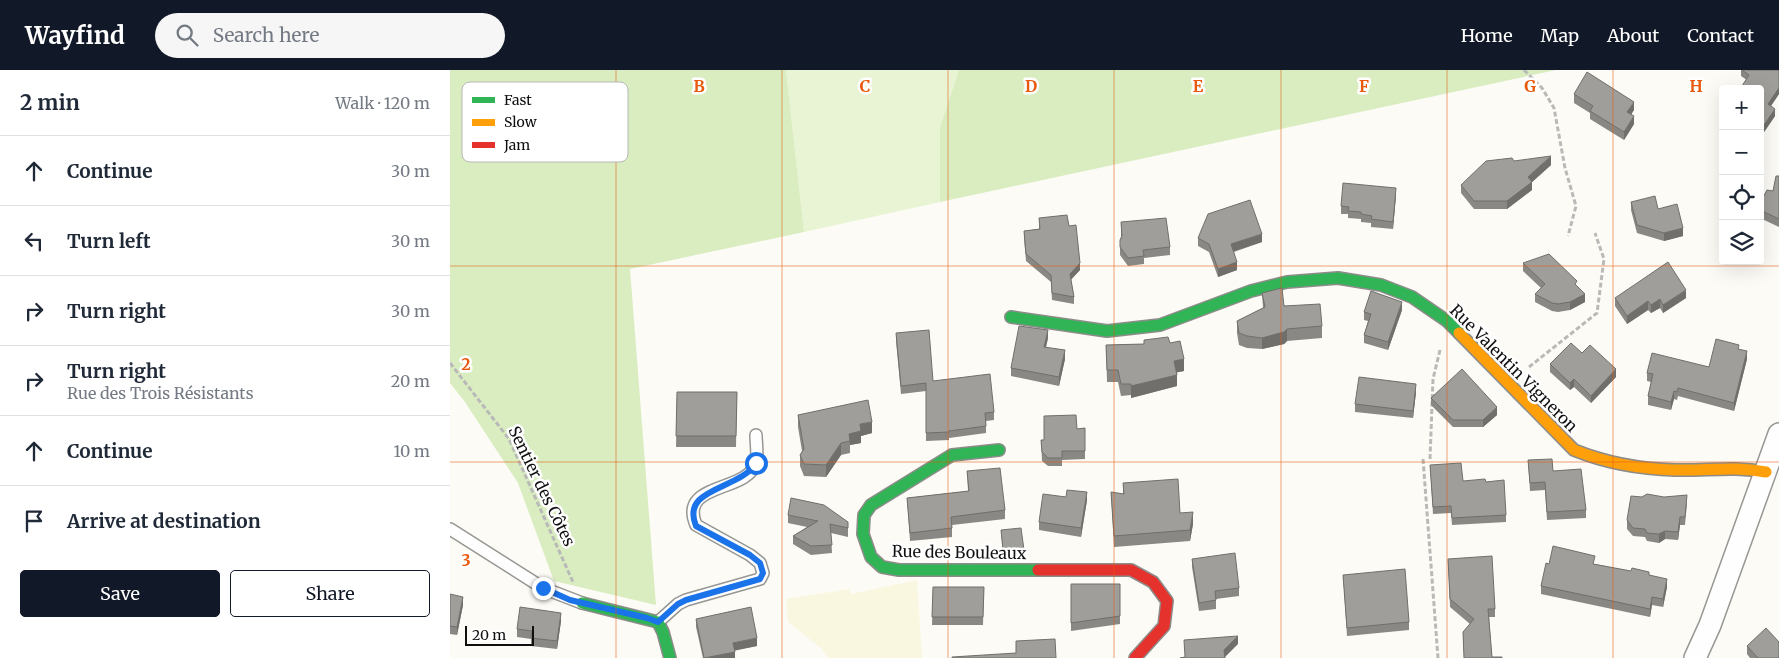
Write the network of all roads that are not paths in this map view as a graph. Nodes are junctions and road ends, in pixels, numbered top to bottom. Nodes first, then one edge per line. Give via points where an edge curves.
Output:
1 (1011, 317) dead end
2 (1779, 434) edge
3 (756, 435) dead end
4 (999, 450) dead end
5 (1766, 472) junction
6 (450, 529) edge
7 (582, 603) joint
8 (658, 622) junction
9 (670, 658) edge
10 (1135, 658) edge
11 (1696, 658) edge

1 - 5 street, Rue Valentin Vigneron via 1107,332 1160,324 1251,291 1287,282 1338,278 1381,285 1412,296 1447,322 1574,450 1593,458 1649,468 1745,468
2 - 5 street
3 - 8 lane via 757,456 752,470 697,501 692,518 696,526 760,563 763,573 760,579 686,600
4 - 10 street, Rue des Bouleaux via 952,455 871,505 864,515 863,534 871,556 882,567 898,570 1130,570 1152,582 1167,601 1164,626
5 - 11 street
6 - 7 lane via 543,588
7 - 8 street
8 - 9 street

